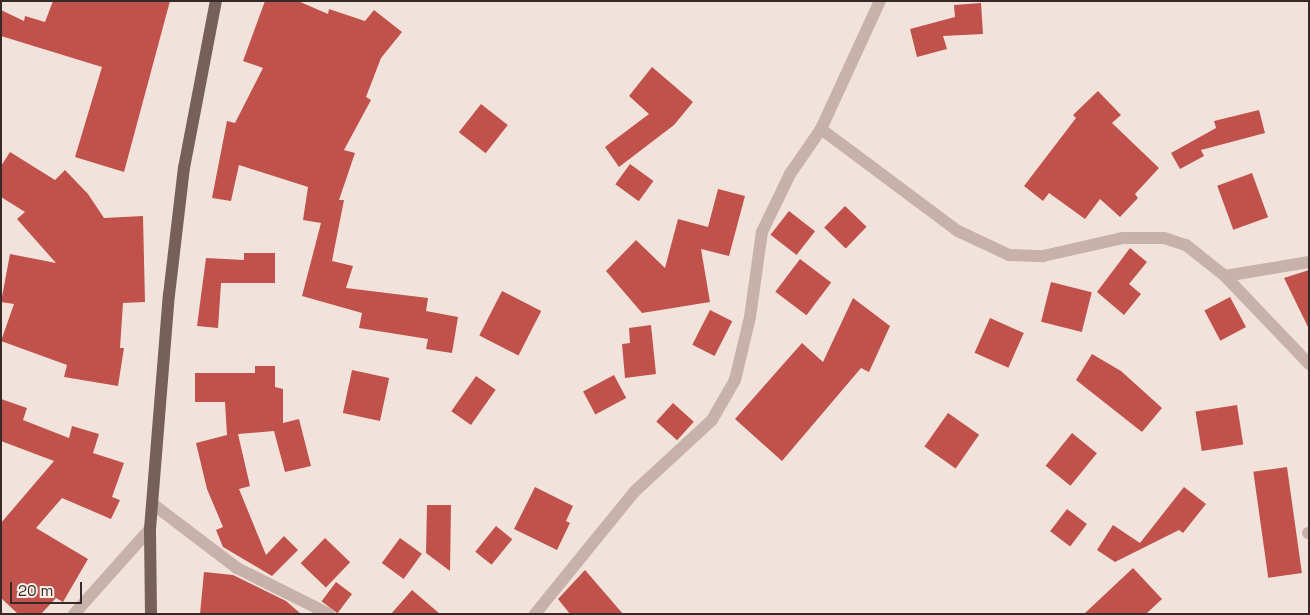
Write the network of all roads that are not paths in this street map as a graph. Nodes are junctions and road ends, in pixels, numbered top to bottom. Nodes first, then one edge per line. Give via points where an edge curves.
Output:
1 (216, 1) edge
2 (880, 1) edge
3 (821, 130) junction
4 (1309, 262) edge
5 (1225, 276) junction
6 (1309, 364) edge
7 (154, 505) junction
8 (150, 529) junction
9 (74, 614) edge
10 (151, 614) edge
11 (329, 614) edge
12 (535, 614) edge

1 - 7 main road via 184,168 169,295
2 - 3 street
3 - 5 street via 958,231 1009,254 1043,256 1122,238 1164,238 1186,245
3 - 12 street via 790,174 762,232 750,317 735,380 712,420 634,492
4 - 5 street
5 - 6 street
7 - 8 main road
7 - 11 street via 237,568
8 - 9 street
8 - 10 main road

